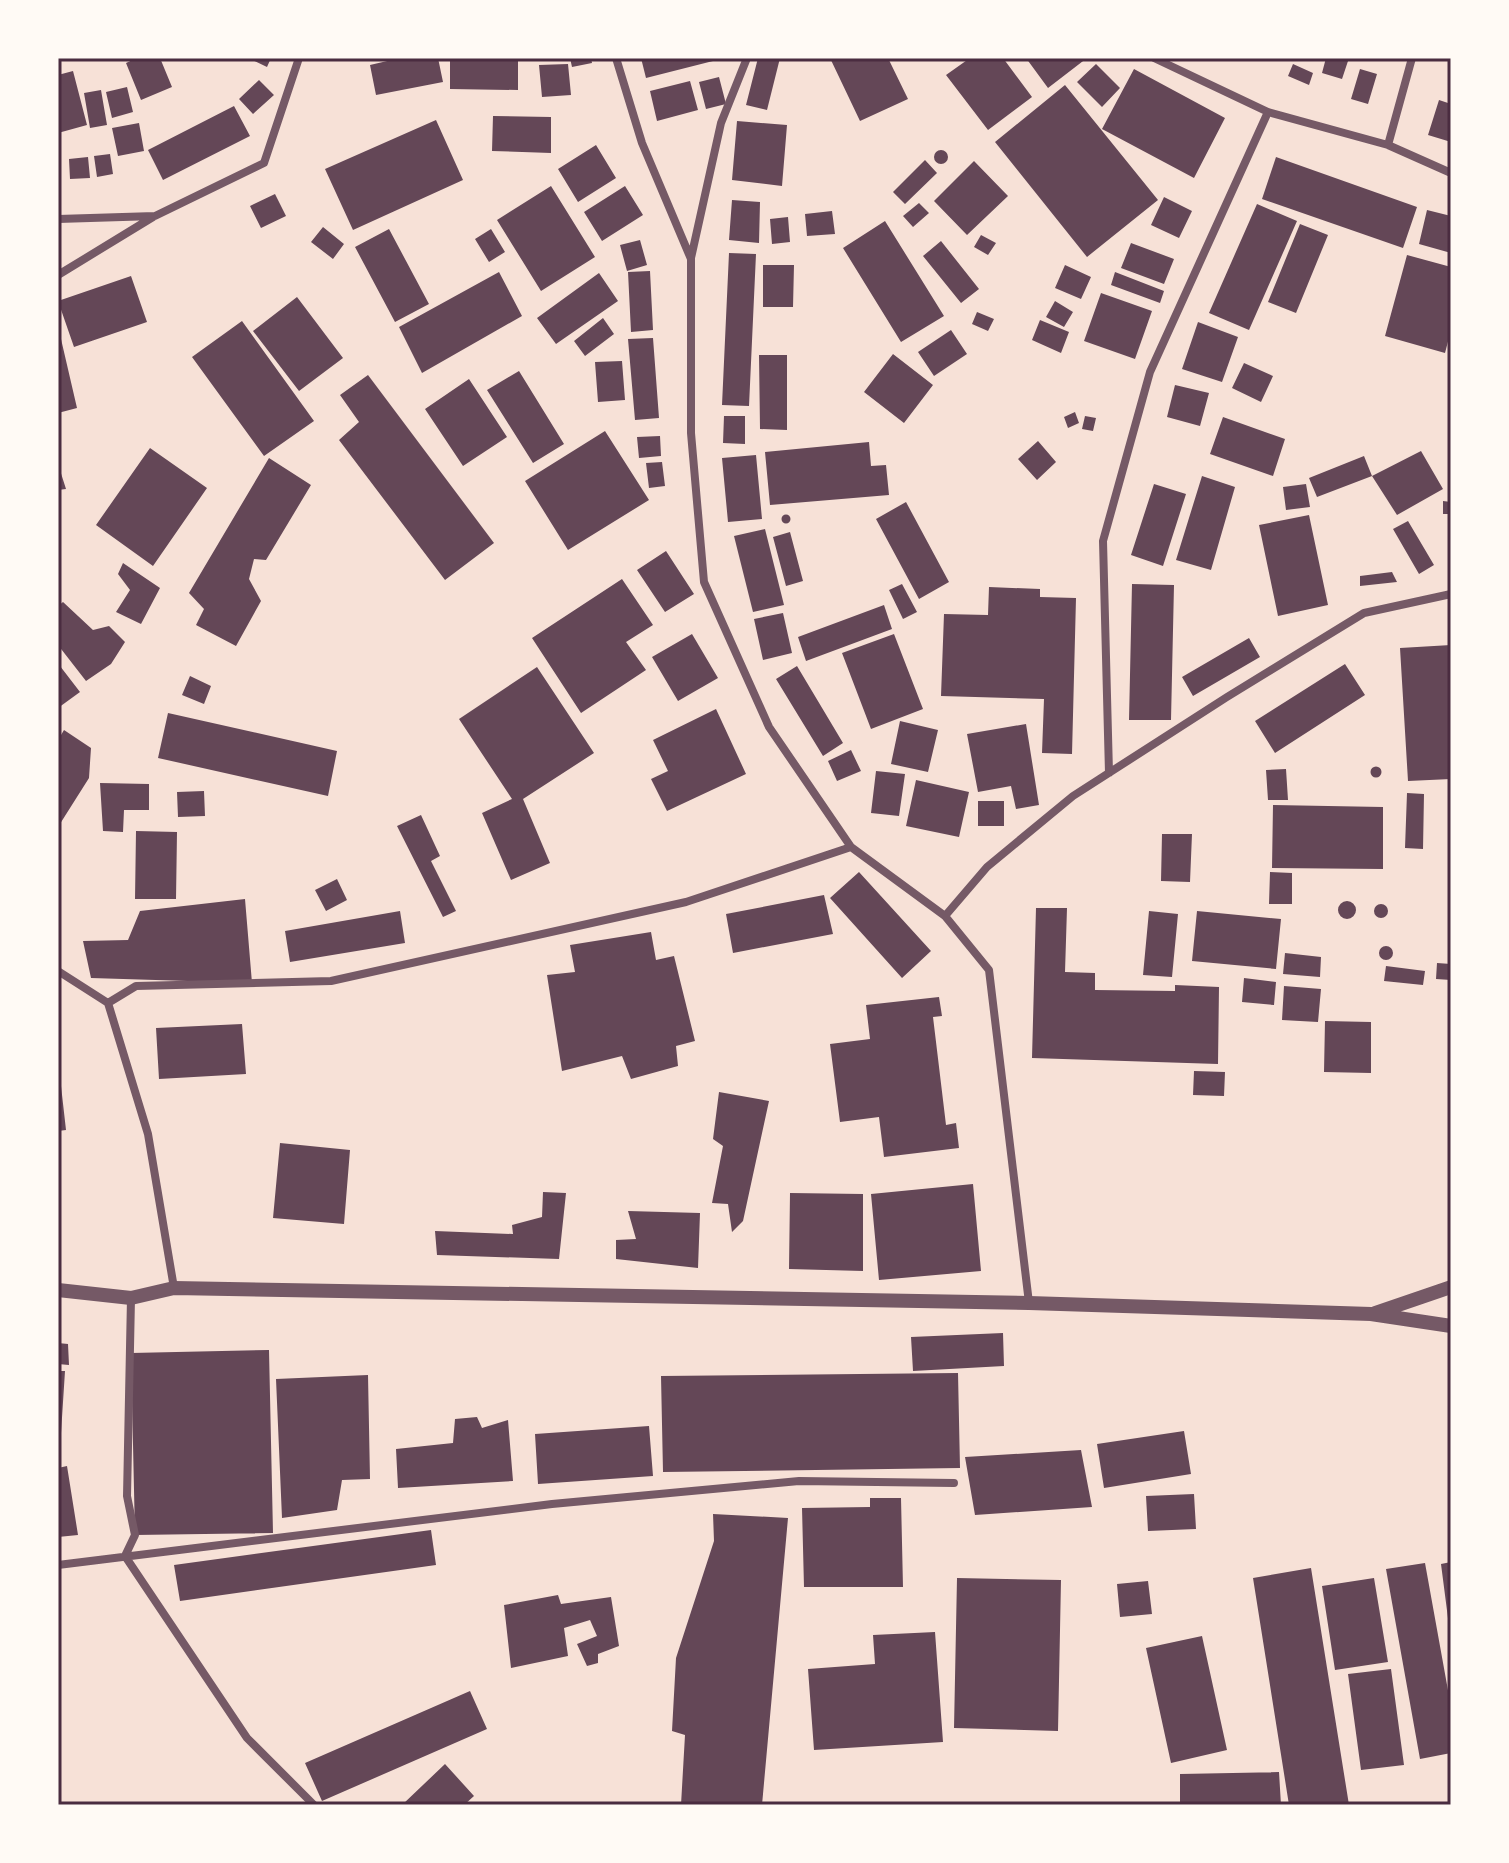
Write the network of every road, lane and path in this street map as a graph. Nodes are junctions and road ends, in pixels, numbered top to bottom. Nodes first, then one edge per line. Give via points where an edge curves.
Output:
1 (299, 58) edge
2 (616, 58) edge
3 (747, 58) edge
4 (1154, 58) edge
5 (1412, 58) edge
6 (1268, 112) junction
7 (1388, 145) junction
8 (1451, 173) edge
9 (155, 216) junction
10 (58, 219) edge
11 (691, 259) junction
12 (58, 275) edge
13 (1451, 594) edge
14 (1109, 773) junction
15 (851, 847) junction
16 (945, 916) junction
17 (58, 971) edge
18 (108, 1003) junction
19 (1451, 1287) edge
20 (174, 1288) junction
21 (58, 1290) edge
22 (131, 1298) junction
23 (1029, 1303) junction
24 (1371, 1314) junction
25 (1451, 1326) edge
26 (954, 1483) dead end
27 (125, 1556) junction
28 (58, 1565) edge
29 (314, 1805) edge

1 - 9 street via 264,163
2 - 11 street via 642,143
3 - 11 street via 721,123
4 - 6 street
5 - 7 street
6 - 7 street
6 - 14 street via 1150,372 1103,541
7 - 8 street
9 - 10 street
9 - 12 street
11 - 15 street via 691,433 704,582 769,727
13 - 14 street via 1364,613
14 - 16 street via 987,867
15 - 16 street
15 - 18 street via 686,902 331,981 136,986
16 - 23 street via 989,970
17 - 18 street
18 - 20 street via 148,1134
19 - 24 street
20 - 22 street
20 - 23 street
21 - 22 street
22 - 27 street via 127,1496 135,1535
23 - 24 street
24 - 25 street
26 - 27 street via 799,1481 552,1504
27 - 28 street
27 - 29 street via 247,1738

